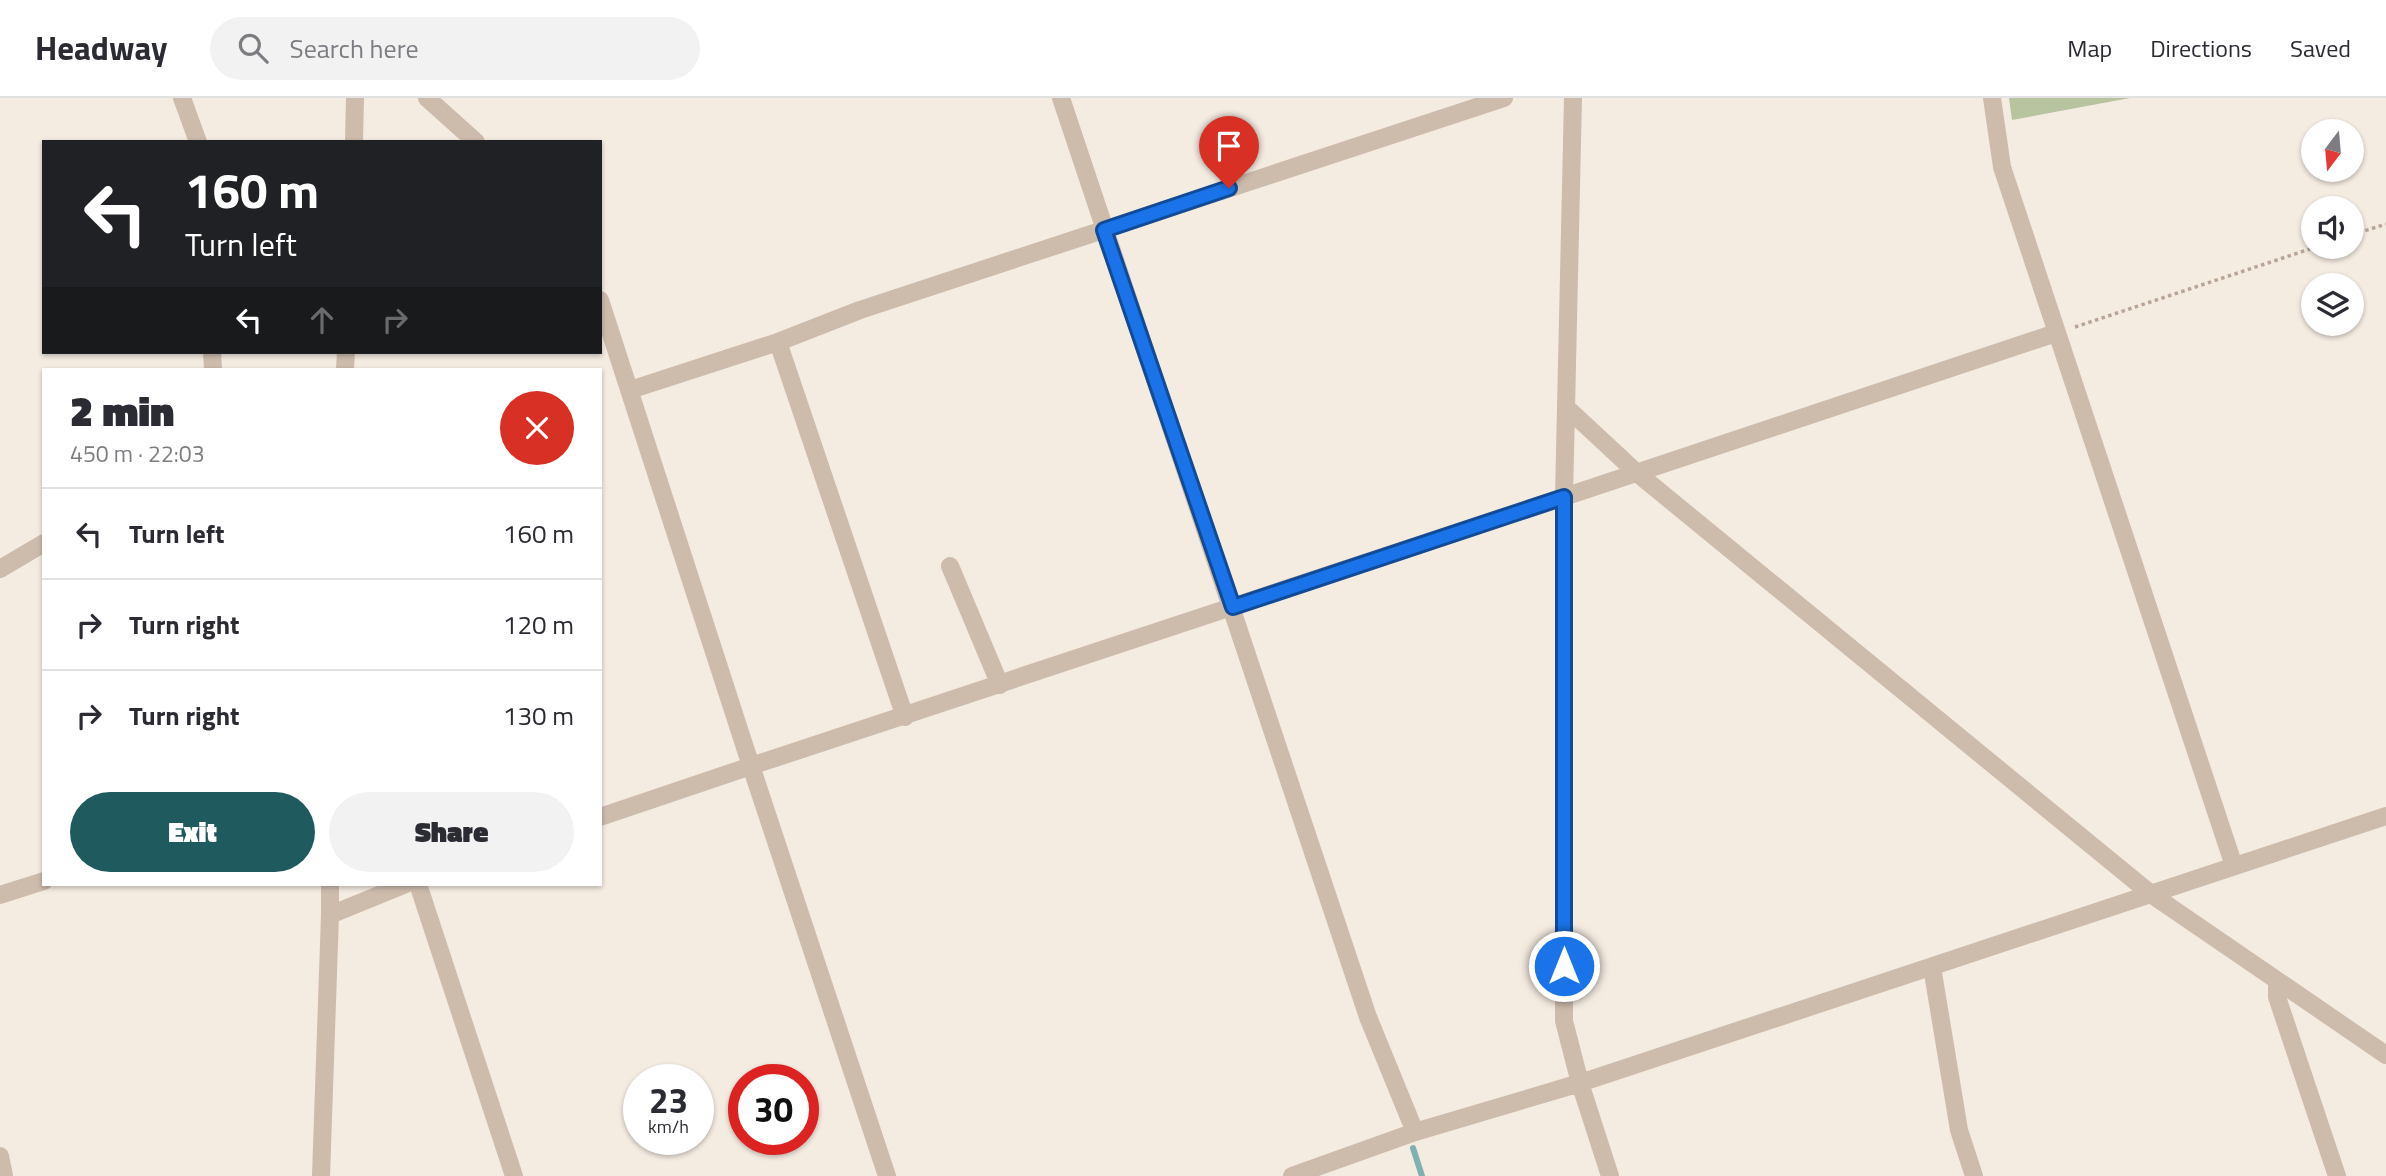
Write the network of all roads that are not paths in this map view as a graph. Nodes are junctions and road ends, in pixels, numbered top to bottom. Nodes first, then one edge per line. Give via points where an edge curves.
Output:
1 (182, 98) edge
2 (355, 98) edge
3 (427, 98) edge
4 (1061, 98) edge
5 (1504, 98) edge
6 (1573, 98) edge
7 (1992, 98) edge
8 (197, 140) edge
9 (354, 140) edge
10 (474, 140) edge
11 (1104, 230) junction
12 (602, 306) edge
13 (2056, 333) junction
14 (778, 342) junction
15 (630, 390) junction
16 (1566, 407) junction
17 (1637, 474) junction
18 (1564, 497) junction
19 (42, 544) edge
20 (950, 566) dead end
21 (0, 569) edge
22 (1233, 607) junction
23 (1000, 685) junction
24 (905, 717) junction
25 (751, 766) junction
26 (602, 816) edge
27 (2386, 816) edge
28 (2234, 866) junction
29 (42, 882) edge
30 (331, 886) edge
31 (402, 886) edge
32 (419, 886) edge
33 (2151, 894) junction
34 (0, 895) edge
35 (330, 915) junction
36 (1932, 967) junction
37 (2277, 981) junction
38 (2386, 1055) edge
39 (1580, 1083) junction
40 (1415, 1132) junction
41 (0, 1156) edge
42 (4, 1176) edge
43 (321, 1176) edge
44 (514, 1176) edge
45 (887, 1176) edge
46 (1292, 1176) edge
47 (1610, 1176) edge
48 (1974, 1176) edge
49 (2337, 1176) edge

1 - 8 street
2 - 9 street
3 - 10 street
4 - 11 street
5 - 11 street
6 - 16 street
7 - 13 street via 2002,167
11 - 14 street via 860,310
11 - 22 street
12 - 15 street
13 - 17 street
13 - 28 street
14 - 15 street
14 - 24 street
15 - 25 street
16 - 17 street
16 - 18 street
17 - 18 street
17 - 33 street
18 - 22 street
18 - 39 street via 1564,1021
19 - 21 street
20 - 23 street
22 - 23 street
22 - 40 street via 1368,1017
23 - 24 street
24 - 25 street
25 - 26 street
25 - 45 street
27 - 28 street
28 - 33 street
29 - 34 street
30 - 35 street
31 - 35 street
32 - 44 street
33 - 36 street
33 - 37 street
35 - 43 street
36 - 39 street
36 - 48 street via 1959,1130
37 - 38 street
37 - 49 street via 2277,997
39 - 40 street
39 - 47 street
40 - 46 street
41 - 42 street

